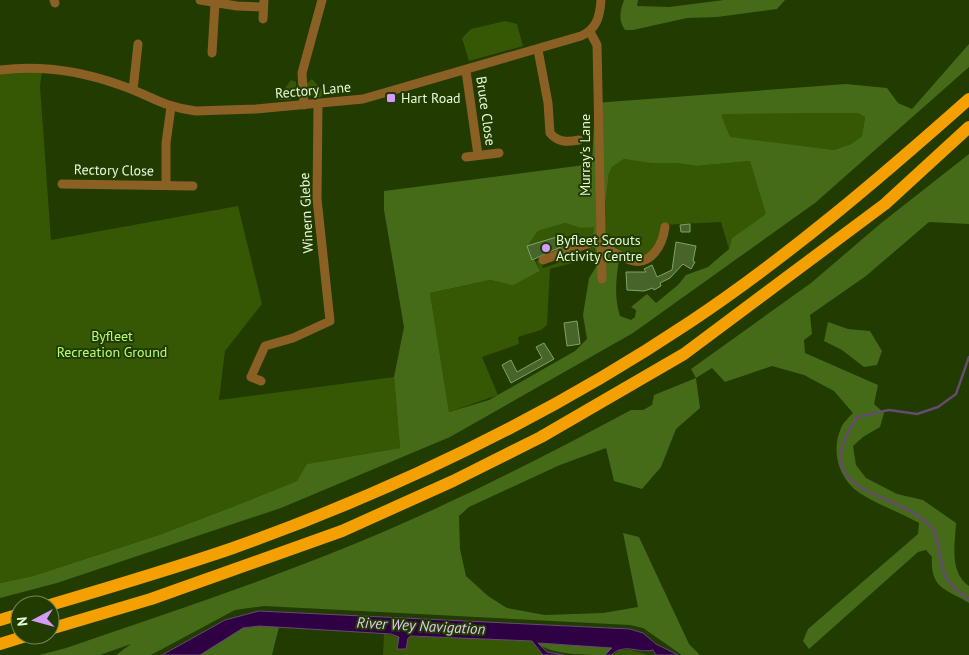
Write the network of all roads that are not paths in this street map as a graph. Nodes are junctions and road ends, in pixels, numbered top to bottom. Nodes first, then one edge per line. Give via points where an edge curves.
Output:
1 (200, 0) edge
2 (322, 0) edge
3 (601, 0) edge
4 (264, 3) edge
5 (215, 4) junction
6 (263, 19) dead end
7 (590, 32) junction
8 (138, 44) dead end
9 (538, 50) junction
10 (212, 53) dead end
11 (0, 70) edge
12 (466, 71) junction
13 (133, 90) junction
14 (969, 99) edge
15 (318, 104) junction
16 (304, 105) junction
17 (171, 107) junction
18 (969, 127) edge
19 (580, 140) dead end
20 (499, 153) dead end
21 (478, 155) junction
22 (466, 157) dead end
23 (62, 184) dead end
24 (166, 185) junction
25 (194, 186) dead end
26 (665, 227) dead end
27 (601, 242) junction
28 (542, 260) dead end
29 (602, 279) dead end
30 (261, 381) dead end
31 (60, 602) edge
32 (60, 626) edge

1 - 5 street
2 - 16 street via 303,69
3 - 7 street via 600,15
4 - 5 street
4 - 6 street
5 - 10 street
7 - 9 street, Rectory Lane
7 - 27 street, Murray's Lane via 598,45
8 - 13 street
9 - 12 street, Rectory Lane
9 - 19 street via 550,132 557,140
11 - 13 street, Rectory Lane via 53,69 98,78
12 - 15 street, Rectory Lane via 363,99
12 - 21 street, Bruce Close
13 - 17 street, Rectory Lane
14 - 31 highway via 869,188 782,256 682,327 532,416 443,461 338,507 233,548
15 - 16 street, Rectory Lane
15 - 30 street, Winern Glebe via 317,199 330,321 293,338 265,346 249,375
16 - 17 street, Rectory Lane via 215,112
17 - 24 street, Rectory Close via 166,143
18 - 32 highway via 885,204 684,354 541,437 342,531 151,599
20 - 21 street, Bruce Close
21 - 22 street, Bruce Close
23 - 24 street, Rectory Close
24 - 25 street, Rectory Close
26 - 27 street via 658,249 642,261 630,260
27 - 28 street
27 - 29 street, Murray's Lane

